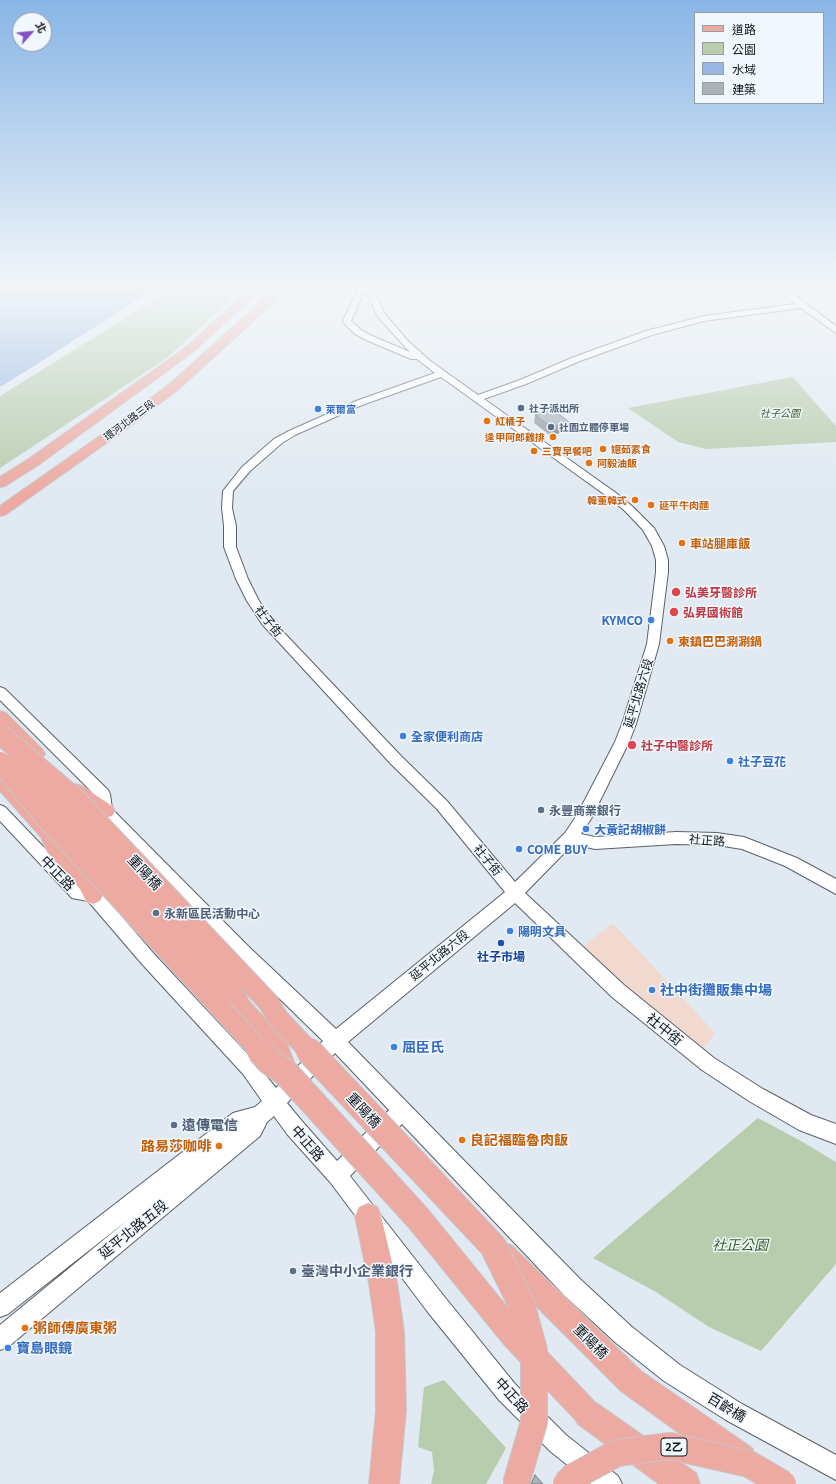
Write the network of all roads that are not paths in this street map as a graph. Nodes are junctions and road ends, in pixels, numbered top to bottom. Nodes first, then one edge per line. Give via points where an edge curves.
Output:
1 (182, 354) edge
2 (197, 354) edge
3 (210, 354) edge
4 (408, 354) edge
5 (417, 354) edge
6 (590, 354) edge
7 (426, 362) junction
8 (159, 373) junction
9 (442, 373) junction
10 (477, 398) junction
11 (32, 463) junction
12 (0, 483) edge
13 (0, 492) edge
14 (0, 503) edge
15 (0, 512) edge
16 (0, 692) edge
17 (0, 717) edge
18 (0, 734) edge
19 (0, 747) edge
20 (0, 762) edge
21 (0, 779) edge
22 (97, 806) junction
23 (0, 811) edge
24 (570, 837) junction
25 (836, 887) edge
26 (515, 892) junction
27 (93, 895) junction
28 (243, 952) junction
29 (232, 992) junction
30 (184, 997) junction
31 (278, 1018) junction
32 (334, 1042) junction
33 (286, 1073) junction
34 (267, 1108) junction
35 (402, 1111) junction
36 (836, 1134) edge
37 (336, 1175) junction
38 (368, 1216) junction
39 (493, 1246) junction
40 (0, 1306) edge
41 (0, 1338) edge
42 (749, 1464) junction
43 (836, 1468) edge
44 (384, 1484) edge
45 (516, 1484) edge
46 (566, 1484) edge
47 (610, 1484) edge
48 (685, 1484) edge
49 (783, 1484) edge

1 - 8 main road, 環河北路三段
2 - 14 main road via 147,398
3 - 15 main road, 環河北路三段 via 176,385 125,424
4 - 7 street, 延平北路六段
5 - 7 street, 延平北路六段
6 - 10 street
7 - 9 street, 延平北路六段
8 - 11 main road, 環河北路三段
8 - 13 main road via 150,386 131,402
9 - 10 street, 延平北路六段
9 - 26 street, 社子街 via 338,411 278,441 246,469 228,491 230,547 253,601 266,621 396,760 442,805
10 - 24 street, 延平北路六段 via 628,508 648,528 662,560 653,644 631,717 622,742 583,819
11 - 12 main road, 環河北路三段
11 - 13 main road
16 - 22 street via 103,794
17 - 22 main road via 68,786
18 - 31 main road, 重陽橋, bridge via 76,798 268,1002
19 - 29 main road, bridge
20 - 33 main road, bridge via 44,816 264,1056
21 - 27 main road via 49,833 54,846 88,884
22 - 28 street
23 - 27 street, 中正路 via 78,893
24 - 25 street, 社正路 via 595,843 676,838 717,839 744,844 791,862
24 - 26 street, 延平北路六段
26 - 32 street, 延平北路六段
26 - 36 street, 社中街 via 618,991 708,1064 756,1095 806,1122
27 - 30 street, 中正路
28 - 30 street
28 - 32 street via 315,1020
29 - 31 main road
29 - 33 main road via 241,1008 279,1051
30 - 34 street, 中正路 via 249,1068
31 - 39 main road, 重陽橋, bridge
32 - 34 street, 延平北路五段
32 - 35 street
33 - 48 main road, bridge via 418,1218 514,1336 588,1414
34 - 37 street, 中正路 via 294,1128
34 - 40 street, 延平北路五段 via 240,1120
34 - 41 street, 延平北路五段 via 253,1129
35 - 37 street
35 - 43 street, 百齡橋 via 572,1287 624,1335 672,1373 728,1408
37 - 38 street, 中正路
38 - 44 main road via 383,1283 390,1332 391,1411
38 - 47 street, 中正路 via 507,1392 558,1443
39 - 42 main road, 重陽橋, bridge via 631,1380
39 - 45 main road, bridge via 521,1303 534,1350 534,1422
42 - 46 main road, 2乙, bridge via 670,1446 617,1453 573,1476
42 - 49 main road, 2乙, bridge

